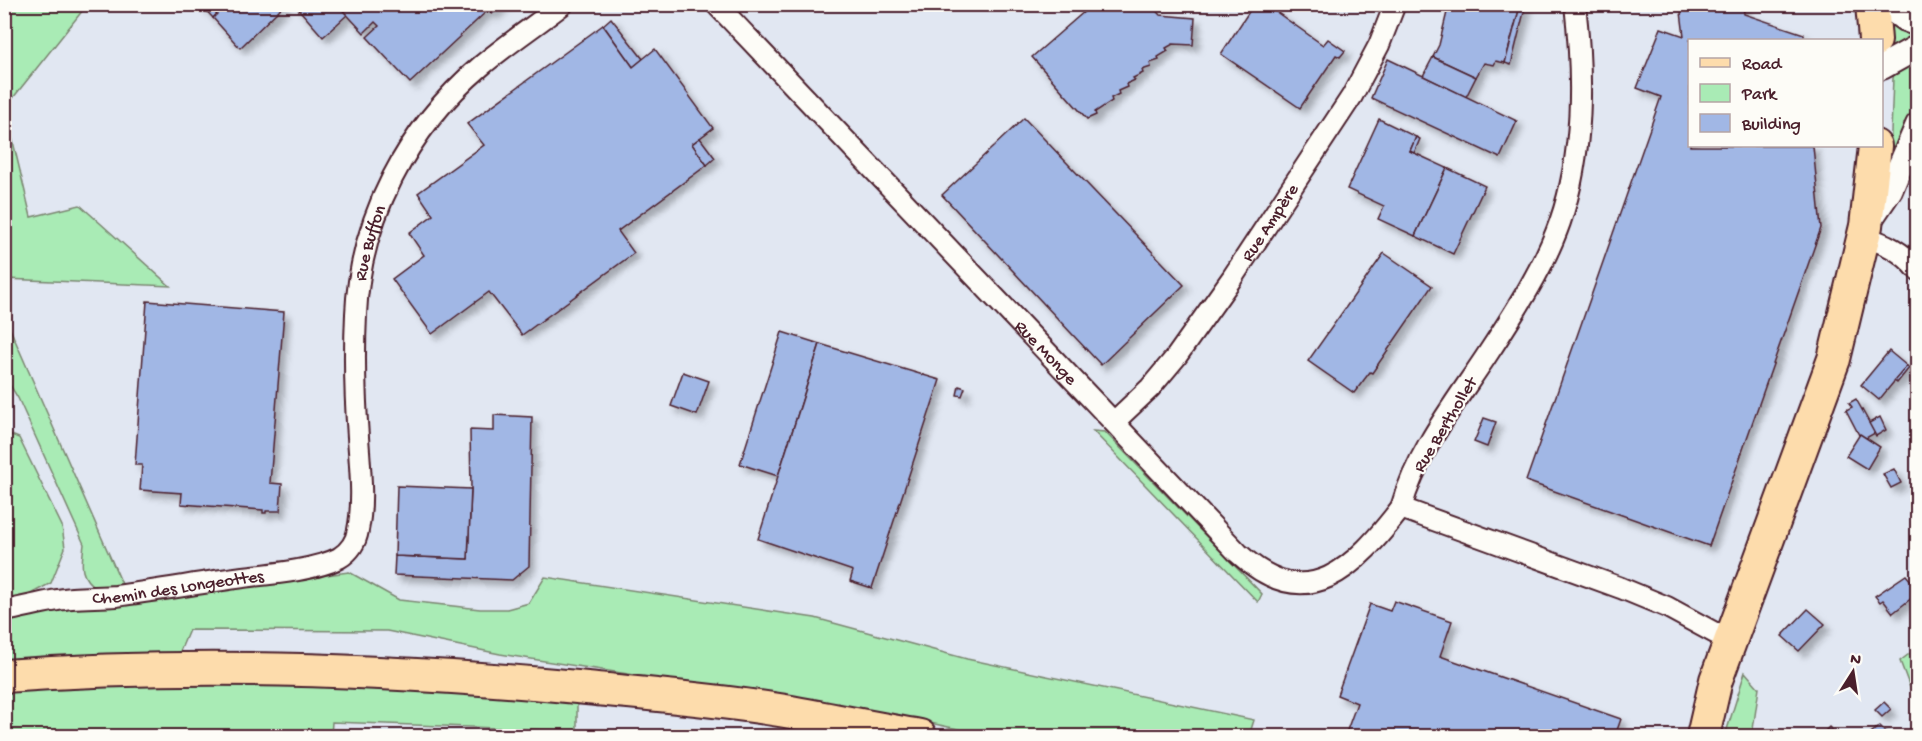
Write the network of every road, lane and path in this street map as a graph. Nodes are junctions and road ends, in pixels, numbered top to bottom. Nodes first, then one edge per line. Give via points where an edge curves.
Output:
1 (563, 4) edge
2 (716, 4) edge
3 (1395, 4) edge
4 (1575, 4) edge
5 (1872, 4) edge
6 (1884, 4) edge
7 (1917, 24) edge
8 (1875, 39) edge
9 (1917, 47) edge
10 (1883, 66) edge
11 (1917, 125) edge
12 (1875, 147) edge
13 (1863, 240) junction
14 (1917, 270) edge
15 (1114, 422) junction
16 (1401, 508) junction
17 (347, 552) joint
18 (4, 611) edge
19 (1732, 640) junction
20 (4, 676) edge
21 (1716, 680) junction
22 (920, 736) edge
23 (1690, 736) edge
24 (1703, 736) edge

1 - 17 street, Rue Buffon via 506,46 427,120 403,156 384,197 368,240 356,312 354,375 361,506 358,533
2 - 15 street, Rue Monge
3 - 15 street, Rue Ampère via 1352,96 1232,278 1176,357
4 - 16 street, Rue Berthollet via 1580,98 1570,186 1560,221 1514,312 1426,447
5 - 8 main road
6 - 7 street
9 - 10 street
11 - 13 street via 1890,190
12 - 13 main road
13 - 14 street via 1878,240 1898,251
13 - 19 main road via 1834,359
15 - 16 street, Rue Monge via 1239,553 1278,579 1314,582 1340,572 1370,546
16 - 19 street via 1622,588
17 - 18 street, Chemin des Longeottes via 328,562 284,571 113,596 70,598
19 - 21 main road
20 - 22 main road via 172,669 304,670 503,680 777,710
21 - 23 main road
21 - 24 main road

